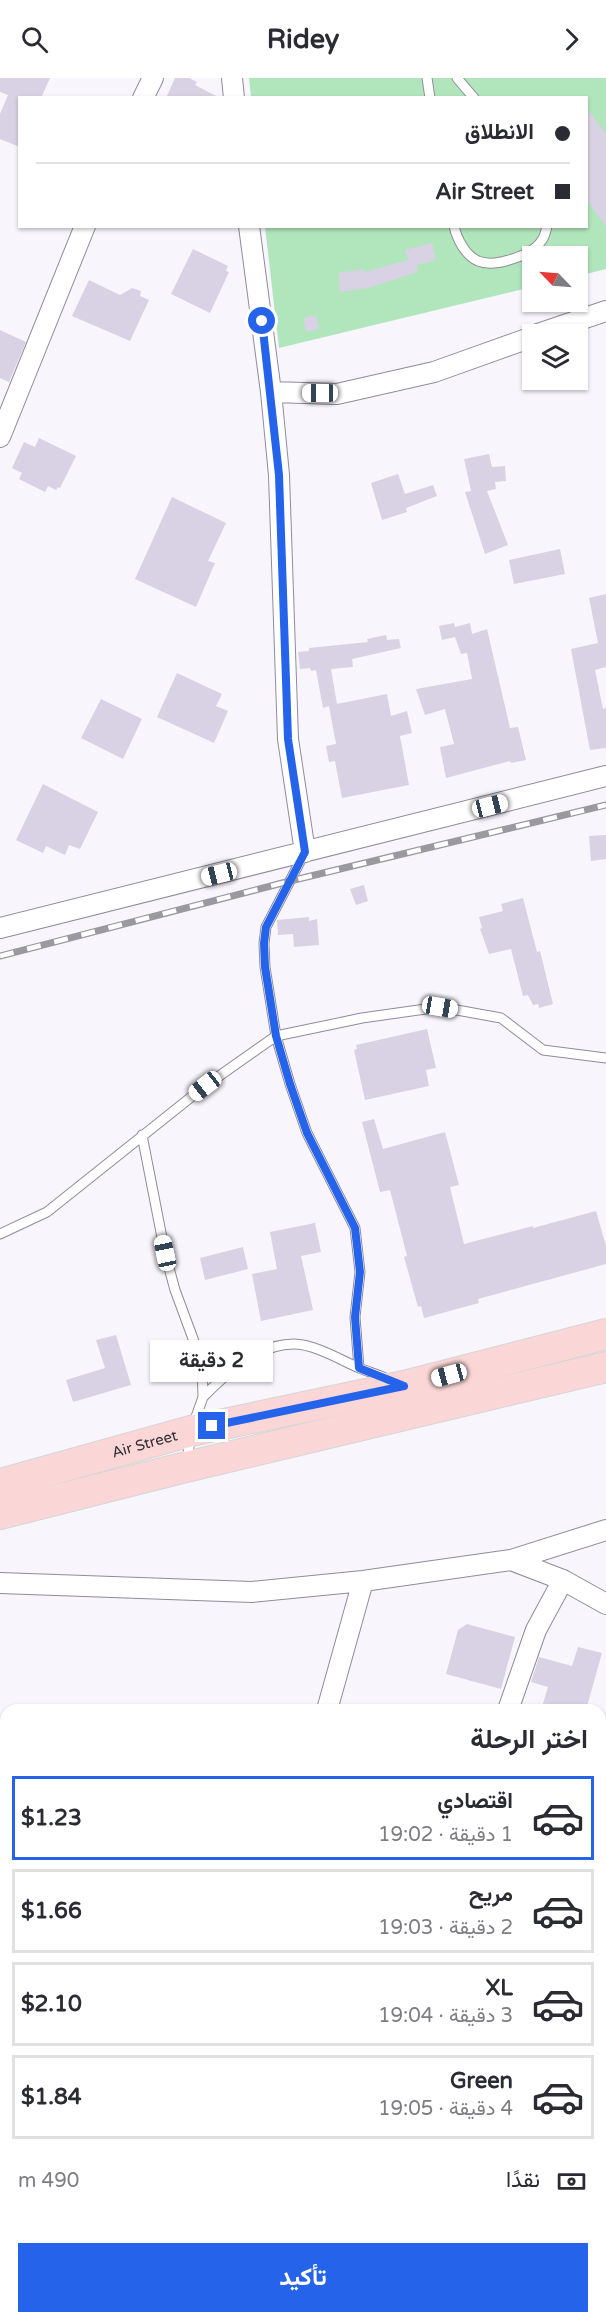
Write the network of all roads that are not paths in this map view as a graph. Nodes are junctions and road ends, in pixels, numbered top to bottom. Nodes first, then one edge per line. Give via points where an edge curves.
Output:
1 (153, 78) edge
2 (232, 78) edge
3 (427, 78) edge
4 (457, 78) edge
5 (144, 96) edge
6 (234, 96) edge
7 (430, 96) edge
8 (472, 96) edge
9 (84, 228) edge
10 (249, 228) edge
11 (455, 228) edge
12 (546, 228) edge
13 (606, 311) edge
14 (568, 324) edge
15 (522, 341) edge
16 (271, 392) junction
17 (0, 437) edge
18 (606, 776) edge
19 (305, 852) junction
20 (0, 928) edge
21 (276, 1036) junction
22 (606, 1058) edge
23 (142, 1135) junction
24 (0, 1234) edge
25 (606, 1334) edge
26 (606, 1367) edge
27 (359, 1368) junction
28 (203, 1397) junction
29 (414, 1399) junction
30 (191, 1431) junction
31 (186, 1467) junction
32 (0, 1485) edge
33 (0, 1514) edge
34 (606, 1530) edge
35 (511, 1560) junction
36 (563, 1580) junction
37 (363, 1581) junction
38 (0, 1583) edge
39 (606, 1604) edge
40 (329, 1704) edge
41 (510, 1704) edge

1 - 5 street
2 - 6 street
3 - 7 lane
4 - 8 lane
9 - 17 street
10 - 16 street
11 - 12 lane via 464,249 477,261 494,263 523,256 542,241
13 - 14 street
15 - 16 street via 434,372 337,394
16 - 19 street via 279,475 288,739
18 - 19 street
19 - 20 street
19 - 21 lane via 266,927 265,967
21 - 22 lane via 440,1007 501,1018 543,1050
21 - 23 lane
21 - 27 lane via 307,1133 355,1228 360,1272 355,1317
23 - 24 lane via 46,1212
23 - 28 lane via 167,1262 202,1363
25 - 29 main road, Air Street
26 - 29 main road, Air Street
27 - 28 lane via 337,1356 295,1344 273,1348 243,1362
27 - 29 lane
28 - 30 lane
29 - 30 main road, Air Street
29 - 31 main road, Air Street
30 - 31 lane
30 - 32 main road, Air Street
31 - 33 main road, Air Street
34 - 35 street
35 - 36 street
35 - 37 street
36 - 39 street
36 - 41 street via 536,1630
37 - 38 street via 252,1592
37 - 40 street

